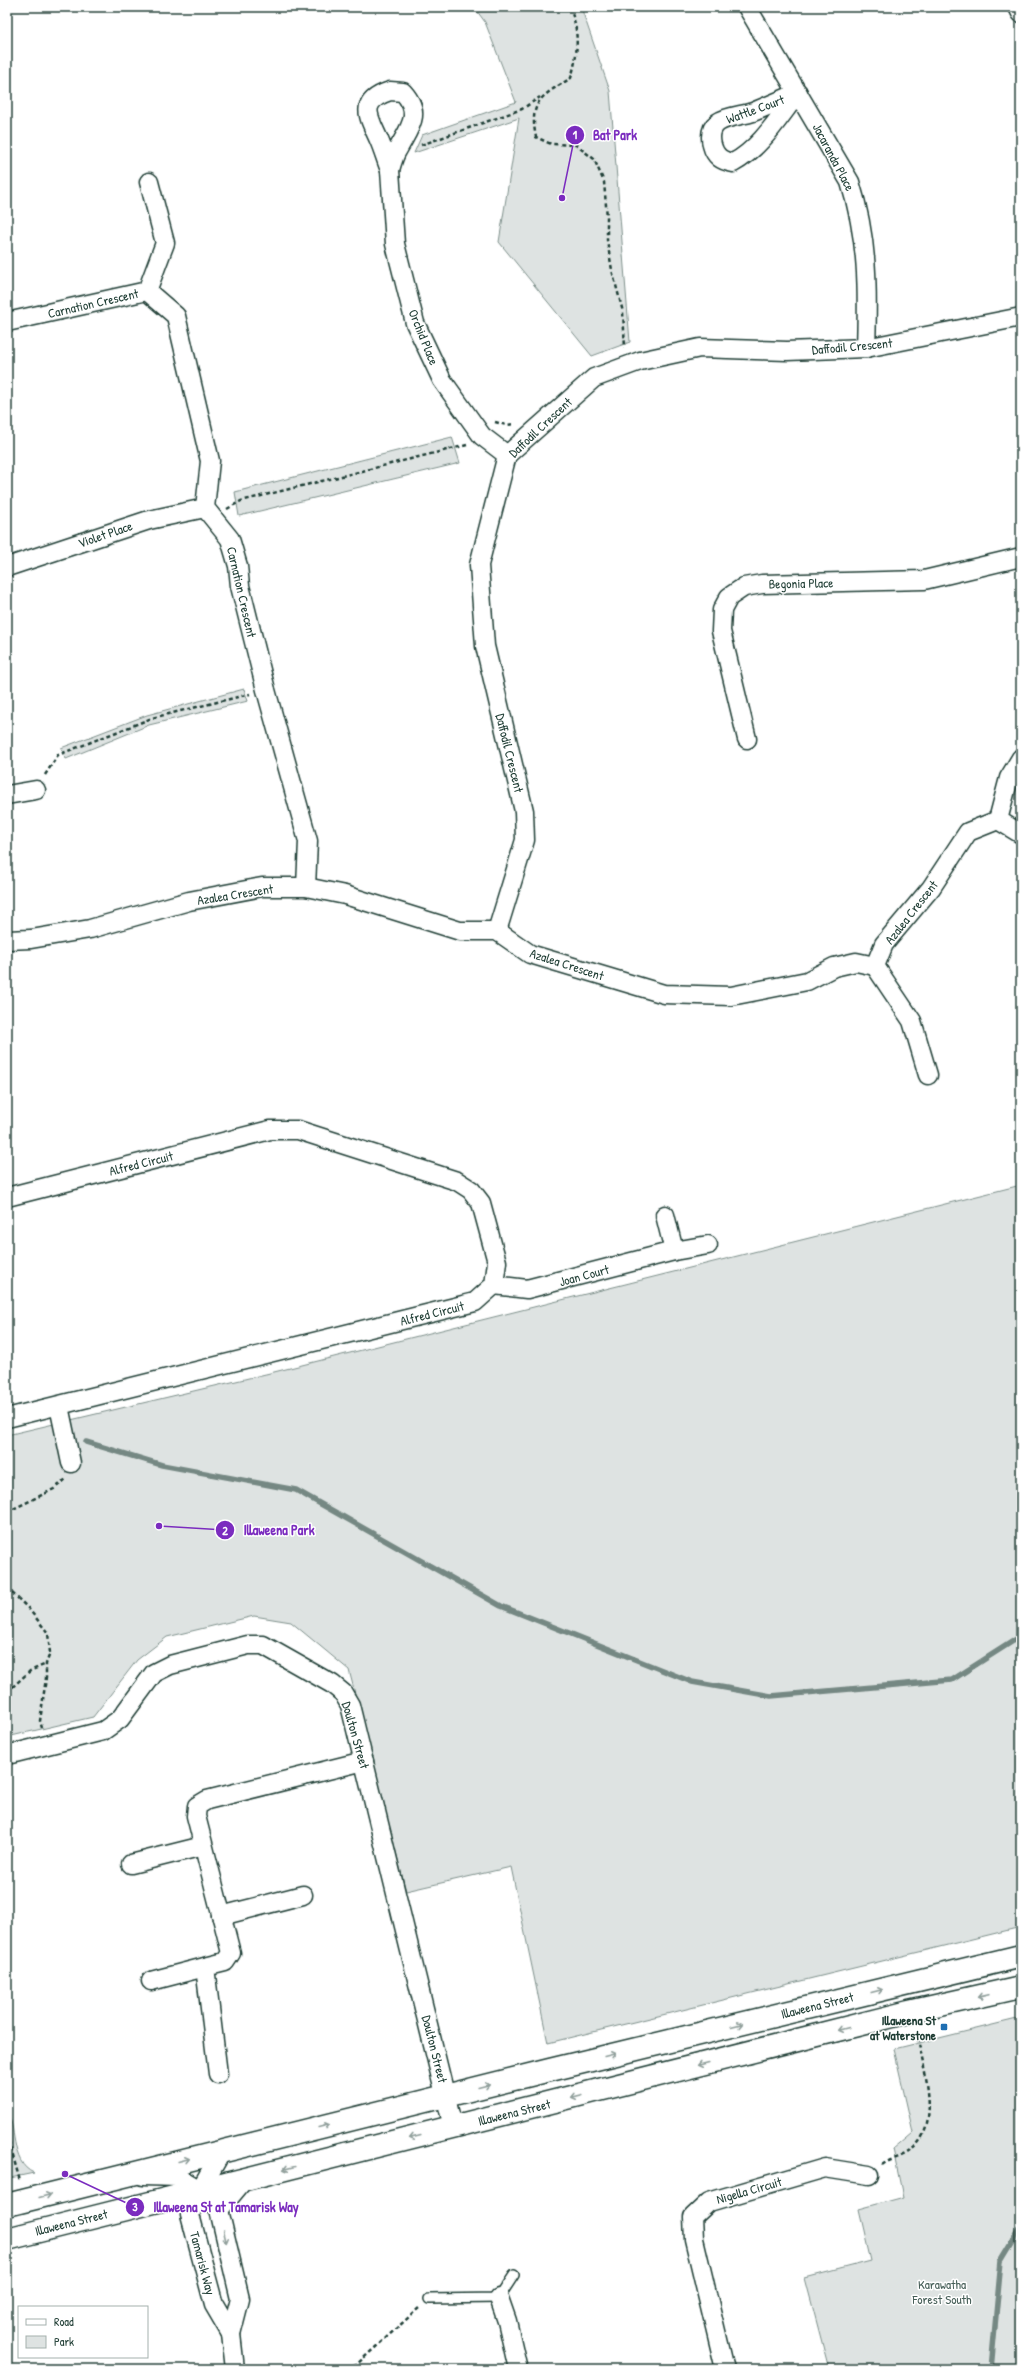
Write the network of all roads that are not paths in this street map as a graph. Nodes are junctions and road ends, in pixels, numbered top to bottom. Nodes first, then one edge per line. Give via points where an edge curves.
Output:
1 (747, 7) edge
2 (1018, 7) edge
3 (1021, 14) edge
4 (798, 93) junction
5 (390, 170) junction
6 (149, 182) dead end
7 (147, 291) junction
8 (1021, 317) edge
9 (7, 322) edge
10 (866, 348) junction
11 (507, 455) junction
12 (205, 508) junction
13 (1021, 557) edge
14 (7, 567) edge
15 (747, 739) dead end
16 (1021, 758) edge
17 (36, 790) road end
18 (7, 795) edge
19 (998, 820) junction
20 (1021, 834) edge
21 (306, 887) junction
22 (497, 931) junction
23 (7, 940) edge
24 (875, 966) junction
25 (928, 1075) dead end
26 (7, 1197) edge
27 (665, 1215) dead end
28 (708, 1245) dead end
29 (674, 1251) junction
30 (494, 1285) junction
31 (59, 1406) junction
32 (7, 1418) edge
33 (71, 1463) dead end
34 (7, 1755) edge
35 (364, 1761) junction
36 (203, 1846) junction
37 (131, 1864) dead end
38 (304, 1896) dead end
39 (221, 1916) junction
40 (1021, 1956) edge
41 (204, 1967) junction
42 (151, 1981) dead end
43 (1021, 1987) edge
44 (218, 2074) dead end
45 (446, 2095) junction
46 (453, 2128) junction
47 (222, 2151) junction
48 (869, 2175) road end
49 (122, 2176) junction
50 (245, 2179) junction
51 (200, 2190) junction
52 (160, 2200) junction
53 (7, 2205) edge
54 (219, 2210) junction
55 (190, 2217) junction
56 (7, 2239) edge
57 (514, 2276) dead end
58 (499, 2298) junction
59 (429, 2299) road end
60 (231, 2334) junction
61 (235, 2369) edge
62 (518, 2369) edge
63 (725, 2369) edge

1 - 4 street, Jacaranda Place
2 - 3 street
4 - 4 street, Wattle Court via 755,148 744,157 733,163 722,161 714,152 711,141 713,129 723,119 736,114 750,113
4 - 10 street, Jacaranda Place via 850,182 857,206 867,263
5 - 5 street, Orchid Place via 397,150 413,121 410,100 403,92 390,91 376,96 370,104 368,116
5 - 11 street, Orchid Place via 395,244 415,323 447,387 482,436
6 - 7 street via 165,243
7 - 9 street, Carnation Crescent
7 - 12 street, Carnation Crescent via 176,316 210,461
8 - 10 street, Daffodil Crescent
10 - 11 street, Daffodil Crescent via 787,351 700,348 640,361 594,378
11 - 22 street, Daffodil Crescent via 479,565 485,646 524,811 525,840
12 - 14 street, Violet Place via 149,520
12 - 21 street, Carnation Crescent via 230,540 238,566 240,586 266,690 308,841
13 - 15 street, Begonia Place via 924,580 762,584 744,587 730,597 722,610 721,631
16 - 19 street via 1009,778
17 - 18 street
19 - 20 street
19 - 24 street, Azalea Crescent via 968,832 931,888 884,944
21 - 22 street, Azalea Crescent via 352,898 460,931
21 - 23 street, Azalea Crescent via 262,887 189,901 90,929 31,939
22 - 24 street, Azalea Crescent via 530,954 664,994 731,996 807,981 834,967 856,962
24 - 25 street via 912,1021
26 - 30 street, Alfred Circuit via 270,1130 298,1130 457,1181 471,1190 481,1203 497,1262
27 - 29 street
28 - 29 street, Joan Court
29 - 30 street, Joan Court via 528,1289
30 - 31 street, Alfred Circuit via 476,1302
31 - 32 street, Alfred Circuit
31 - 33 street
34 - 35 street, Doulton Street via 103,1731 120,1719 154,1673 170,1665 248,1645 263,1645 332,1684 343,1693 350,1705
35 - 36 street via 207,1800 197,1806 196,1816
35 - 45 street, Doulton Street
36 - 37 street
36 - 39 street
38 - 39 street
39 - 41 street via 230,1952 225,1962
45 -> 40 main road, Illaweena Street
41 - 42 street
41 - 44 street
43 -> 46 main road, Illaweena Street via 902,2014
45 - 46 street, Doulton Street
47 -> 45 main road, Illaweena Street
46 -> 50 main road, Illaweena Street
49 -> 47 main road, Illaweena Street
47 - 51 street, Tamarisk Way
48 - 63 street, Nigella Circuit via 825,2168 709,2202 693,2217 694,2239
49 - 51 street via 178,2177
53 -> 49 main road, Illaweena Street
50 - 51 main road, Illaweena Street
50 - 54 street
51 - 52 main road, Illaweena Street
51 - 54 street
51 - 55 street, Tamarisk Way
52 - 55 street
52 - 56 main road, Illaweena Street
54 -> 60 street, Tamarisk Way via 240,2299
55 - 60 street, Tamarisk Way via 214,2305
57 - 58 lane
58 - 59 lane
58 - 62 street
60 - 61 street, Tamarisk Way

